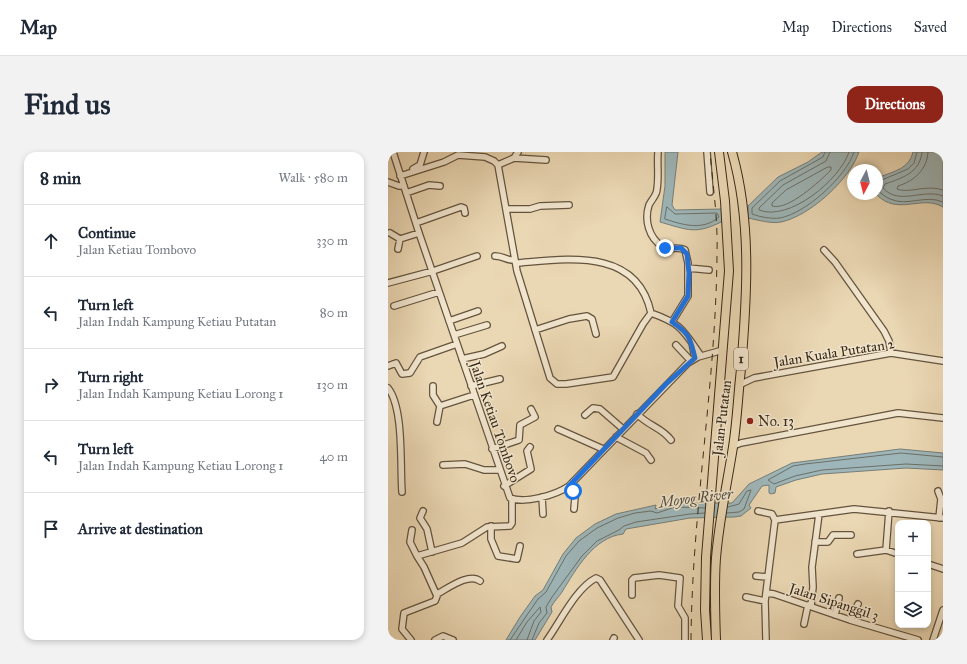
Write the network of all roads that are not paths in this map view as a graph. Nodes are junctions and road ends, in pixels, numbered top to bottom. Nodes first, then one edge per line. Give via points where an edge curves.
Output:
1 (393, 152) edge
2 (424, 152) edge
3 (518, 152) edge
4 (658, 152) edge
5 (707, 152) edge
6 (719, 152) edge
7 (732, 152) edge
8 (468, 154) edge
9 (486, 155) edge
10 (514, 158) junction
11 (546, 160) dead end
12 (498, 165) junction
13 (421, 168) junction
14 (400, 176) junction
15 (388, 182) edge
16 (404, 186) junction
17 (440, 186) dead end
18 (710, 192) dead end
19 (406, 193) junction
20 (569, 205) dead end
21 (507, 209) junction
22 (465, 213) dead end
23 (416, 223) junction
24 (390, 233) dead end
25 (419, 233) junction
26 (400, 238) junction
27 (398, 249) dead end
28 (824, 250) dead end
29 (478, 256) dead end
30 (495, 256) dead end
31 (515, 262) junction
32 (688, 268) junction
33 (709, 270) dead end
34 (433, 271) junction
35 (388, 283) edge
36 (439, 292) junction
37 (394, 306) dead end
38 (478, 311) dead end
39 (651, 313) junction
40 (449, 321) junction
41 (672, 322) junction
42 (486, 325) dead end
43 (535, 330) junction
44 (596, 334) dead end
45 (454, 336) junction
46 (692, 342) junction
47 (457, 344) junction
48 (676, 345) dead end
49 (502, 346) dead end
50 (723, 350) junction
51 (891, 353) junction
52 (713, 355) junction
53 (702, 356) junction
54 (462, 359) junction
55 (693, 360) junction
56 (722, 361) junction
57 (943, 361) edge
58 (388, 366) edge
59 (740, 374) junction
60 (500, 378) dead end
61 (752, 379) junction
62 (739, 385) junction
63 (433, 386) dead end
64 (471, 386) junction
65 (388, 388) edge
66 (474, 395) junction
67 (440, 406) junction
68 (531, 408) dead end
69 (585, 414) dead end
70 (637, 414) junction
71 (943, 418) edge
72 (438, 422) dead end
73 (558, 429) dead end
74 (623, 429) junction
75 (616, 437) junction
76 (734, 437) junction
77 (671, 440) dead end
78 (746, 442) junction
79 (733, 446) junction
80 (530, 447) dead end
81 (492, 449) junction
82 (603, 449) junction
83 (651, 460) dead end
84 (443, 465) dead end
85 (499, 470) junction
86 (504, 486) junction
87 (569, 486) junction
88 (938, 491) dead end
89 (402, 492) dead end
90 (542, 497) junction
91 (512, 499) junction
92 (574, 509) dead end
93 (422, 511) dead end
94 (758, 511) dead end
95 (889, 511) junction
96 (543, 514) dead end
97 (819, 514) junction
98 (941, 518) edge
99 (775, 520) junction
100 (491, 526) junction
101 (412, 530) dead end
102 (851, 535) dead end
103 (815, 542) junction
104 (520, 546) dead end
105 (886, 550) junction
106 (432, 552) junction
107 (895, 553) edge
108 (857, 554) dead end
109 (417, 556) junction
110 (931, 565) edge
111 (943, 569) edge
112 (756, 576) dead end
113 (768, 577) junction
114 (480, 581) dead end
115 (766, 593) junction
116 (437, 594) junction
117 (632, 595) dead end
118 (746, 597) dead end
119 (839, 598) dead end
120 (765, 601) junction
121 (858, 604) dead end
122 (809, 606) junction
123 (943, 610) edge
124 (835, 614) junction
125 (850, 620) junction
126 (804, 624) dead end
127 (411, 640) edge
128 (435, 640) edge
129 (453, 640) edge
130 (547, 640) edge
131 (639, 640) edge
132 (685, 640) edge
133 (707, 640) edge
134 (716, 640) edge
135 (766, 640) edge
136 (918, 640) edge
137 (933, 640) edge

1 - 14 street, Jalan Ketiau Tombovo
2 - 13 street
3 - 10 street
4 - 32 street via 657,190 648,208 648,228 661,246 685,250
5 - 18 street
6 - 50 highway, Jalan Putatan / 1 via 726,201 729,271
7 - 59 highway, Jalan Putatan / 1 via 742,198 744,227 746,284
8 - 9 street
8 - 13 street
9 - 12 street
10 - 11 street
10 - 12 street
12 - 21 street
13 - 14 street
14 - 16 street, Jalan Ketiau Tombovo
15 - 16 street
16 - 19 street, Jalan Ketiau Tombovo
17 - 19 street via 432,184
19 - 23 street, Jalan Ketiau Tombovo
20 - 21 street
21 - 31 street
22 - 23 street via 461,207
23 - 25 street, Jalan Ketiau Tombovo
24 - 26 street
25 - 26 street
25 - 34 street, Jalan Ketiau Tombovo
26 - 27 street
28 - 51 street via 884,331
29 - 34 street
30 - 31 street via 502,256
31 - 39 street via 586,261 614,265 629,275 641,288
31 - 43 street
32 - 33 street
32 - 41 street via 688,296
34 - 35 street
34 - 36 street, Jalan Ketiau Tombovo
36 - 37 street
36 - 40 street, Jalan Ketiau Tombovo
38 - 40 street
39 - 41 street
39 - 43 street via 616,375 609,379 557,384 550,378
40 - 45 street, Jalan Ketiau Tombovo
41 - 46 street via 684,330
42 - 45 street
43 - 44 street via 587,316 592,319
45 - 47 street, Jalan Ketiau Tombovo
46 - 53 street
46 - 55 street
47 - 54 street, Jalan Ketiau Tombovo
47 - 58 street via 420,357 410,373 402,374 396,363
48 - 55 street
49 - 54 street via 484,354
50 - 52 street, Jalan Ketiau Tombovo
50 - 56 highway, Jalan Putatan / 1
51 - 57 street, Jalan Kuala Putatan 2
51 - 61 street, Jalan Kuala Putatan 2
52 - 53 street, Jalan Ketiau Tombovo
52 - 56 street
53 - 55 street, Jalan Ketiau Tombovo
54 - 64 street, Jalan Ketiau Tombovo
55 - 70 street, Jalan Ketiau Tombovo
56 - 133 highway, Jalan Putatan / 1 via 706,557
59 - 61 street
59 - 62 highway, Jalan Putatan / 1
60 - 64 street
61 - 62 street, Jalan Kuala Putatan 2
62 - 76 highway, Jalan Putatan / 1
63 - 67 street via 433,395
64 - 66 street, Jalan Ketiau Tombovo
65 - 89 street via 396,402 399,417
66 - 67 street
66 - 81 street, Jalan Ketiau Tombovo
67 - 72 street
68 - 81 street via 535,417 520,425 518,440
69 - 74 street via 593,408 600,409
70 - 74 street, Jalan Ketiau Tombovo
70 - 77 street via 646,423 665,432
71 - 78 street via 898,413
73 - 82 street
74 - 75 street, Jalan Ketiau Tombovo
75 - 82 street, Jalan Ketiau Tombovo
75 - 83 street via 646,453
76 - 78 street via 738,441
76 - 79 highway, Jalan Putatan / 1
78 - 79 street
79 - 134 highway, Jalan Putatan / 1 via 720,522 714,595
80 - 86 street via 527,451 531,469
81 - 85 street, Jalan Ketiau Tombovo
82 - 87 street, Jalan Ketiau Tombovo
84 - 85 street via 465,464 484,470
85 - 86 street, Jalan Ketiau Tombovo
86 - 91 street, Jalan Ketiau Tombovo
87 - 90 street, Jalan Ketiau Tombovo via 556,494
87 - 92 street via 575,497
88 - 98 street via 941,499
90 - 91 street, Jalan Ketiau Tombovo
90 - 96 street
91 - 100 street via 512,525
93 - 106 street via 420,518 427,529
94 - 99 street via 772,514
95 - 97 street via 854,509
95 - 98 street
95 - 105 street
97 - 99 street
97 - 103 street
99 - 113 street
100 - 104 street via 492,542 498,556 517,559
100 - 106 street via 462,543
101 - 109 street via 410,542
102 - 103 street via 833,535 828,542
103 - 122 street via 813,587
105 - 107 street
105 - 108 street
106 - 109 street
109 - 116 street
110 - 111 street
112 - 113 street
113 - 115 street
114 - 116 street via 469,578
115 - 120 street
115 - 122 street, Jalan Sipanggil 3
116 - 127 street via 435,601 407,611 402,616 402,629
117 - 132 street via 634,578 659,575 680,578 678,606 685,618
118 - 120 street
119 - 124 street
120 - 135 street
121 - 125 street
122 - 124 street, Jalan Sipanggil 3
122 - 126 street
123 - 137 street
124 - 125 street, Jalan Sipanggil 3
125 - 136 street, Jalan Sipanggil 3
128 - 129 street via 443,636
130 - 131 street via 582,591 596,578 600,580

